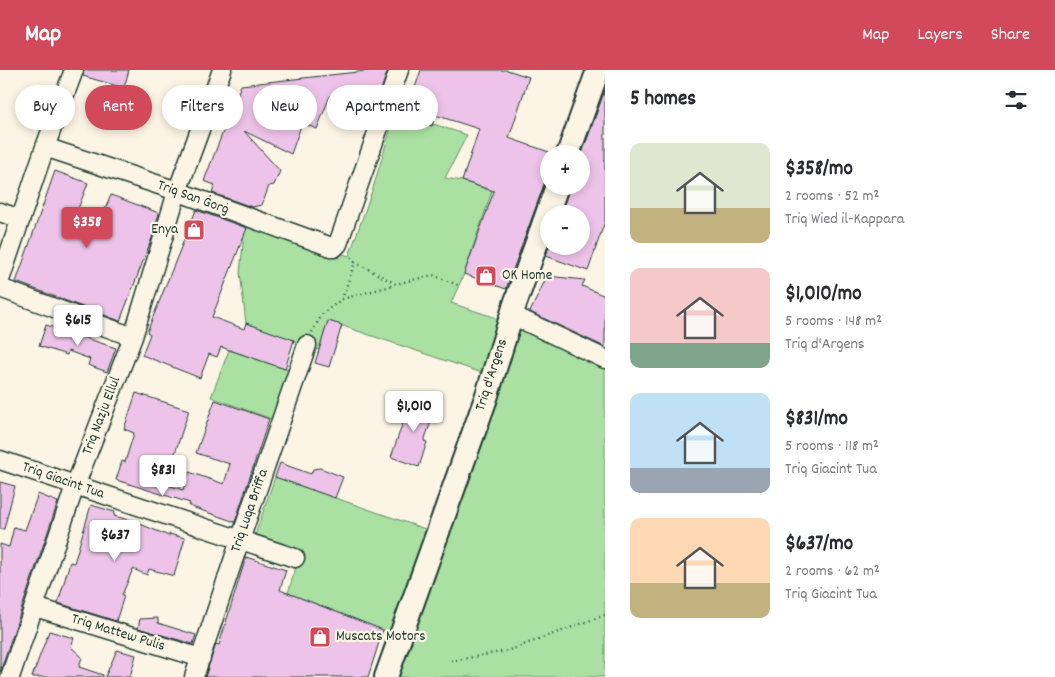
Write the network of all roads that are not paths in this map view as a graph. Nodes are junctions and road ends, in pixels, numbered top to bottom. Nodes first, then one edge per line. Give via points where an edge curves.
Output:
1 (74, 70) edge
2 (222, 70) edge
3 (399, 70) edge
4 (598, 71) edge
5 (571, 145) edge
6 (45, 147) junction
7 (178, 192) junction
8 (554, 195) edge
9 (0, 212) edge
10 (20, 219) junction
11 (0, 280) edge
12 (0, 288) edge
13 (512, 315) junction
14 (134, 337) junction
15 (307, 345) road end
16 (605, 359) edge
17 (0, 460) edge
18 (75, 486) junction
19 (240, 540) junction
20 (295, 558) dead end
21 (35, 607) junction
22 (201, 658) junction
23 (10, 677) edge
24 (194, 677) edge
25 (386, 677) edge

1 - 6 street
2 - 7 street, Triq Nazju Ellul
3 - 7 street, Triq San Ġorġ via 334,248
4 - 5 main road
6 - 7 street, Triq San Ġorġ
6 - 10 street
7 - 14 street, Triq Nazju Ellul
8 - 13 main road, Triq d'Argens
9 - 10 street
10 - 11 street
12 - 14 street
13 - 16 street
13 - 25 main road, Triq d'Argens via 486,398
14 - 18 street, Triq Nazju Ellul
15 - 19 street, Triq Luqa Briffa
17 - 18 street, Triq Giacint Tua
18 - 19 street, Triq Giacint Tua
18 - 21 street, Triq Nazju Ellul
19 - 20 street, Triq Giacint Tua
19 - 22 street, Triq Luqa Briffa
21 - 22 street, Triq Mattew Pulis
21 - 23 street, Triq Nazju Ellul
22 - 24 street, Triq Luqa Briffa

